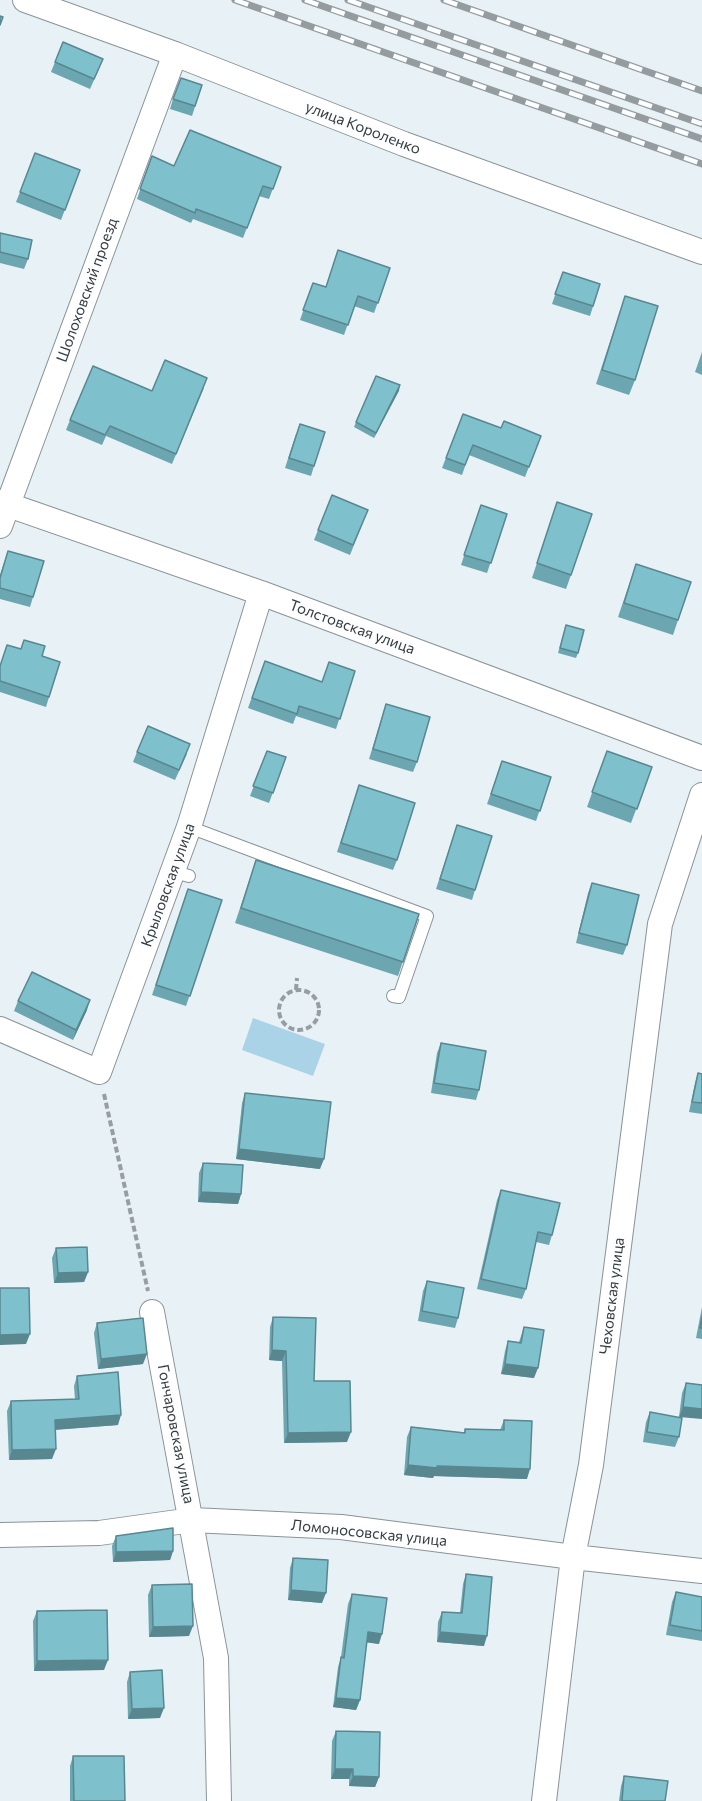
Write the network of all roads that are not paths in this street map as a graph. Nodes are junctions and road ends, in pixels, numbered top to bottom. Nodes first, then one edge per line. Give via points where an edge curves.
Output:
1 (25, 0) edge
2 (175, 54) junction
3 (702, 252) edge
4 (2, 511) edge
5 (261, 593) junction
6 (702, 758) edge
7 (702, 795) edge
8 (189, 828) junction
9 (393, 996) dead end
10 (0, 1029) edge
11 (152, 1312) road end
12 (192, 1520) junction
13 (0, 1535) edge
14 (573, 1557) junction
15 (702, 1571) edge
16 (219, 1801) edge
17 (544, 1801) edge

1 - 2 street, улица Короленко
2 - 3 street, улица Короленко via 404,144
2 - 4 street, Шолоховский проезд
4 - 5 street, Толстовская улица
5 - 6 street, Толстовская улица
5 - 8 street, Крыловская улица
7 - 14 street, Чеховская улица via 660,924 591,1465
8 - 9 lane via 427,916 399,997
8 - 10 street, Крыловская улица via 182,874 99,1072
11 - 12 street, Гончаровская улица
12 - 13 street, Ломоносовская улица via 99,1533
12 - 14 street, Ломоносовская улица via 341,1527
12 - 16 street, Гончаровская улица via 216,1658
14 - 15 street, Ломоносовская улица
14 - 17 street, Чеховская улица

